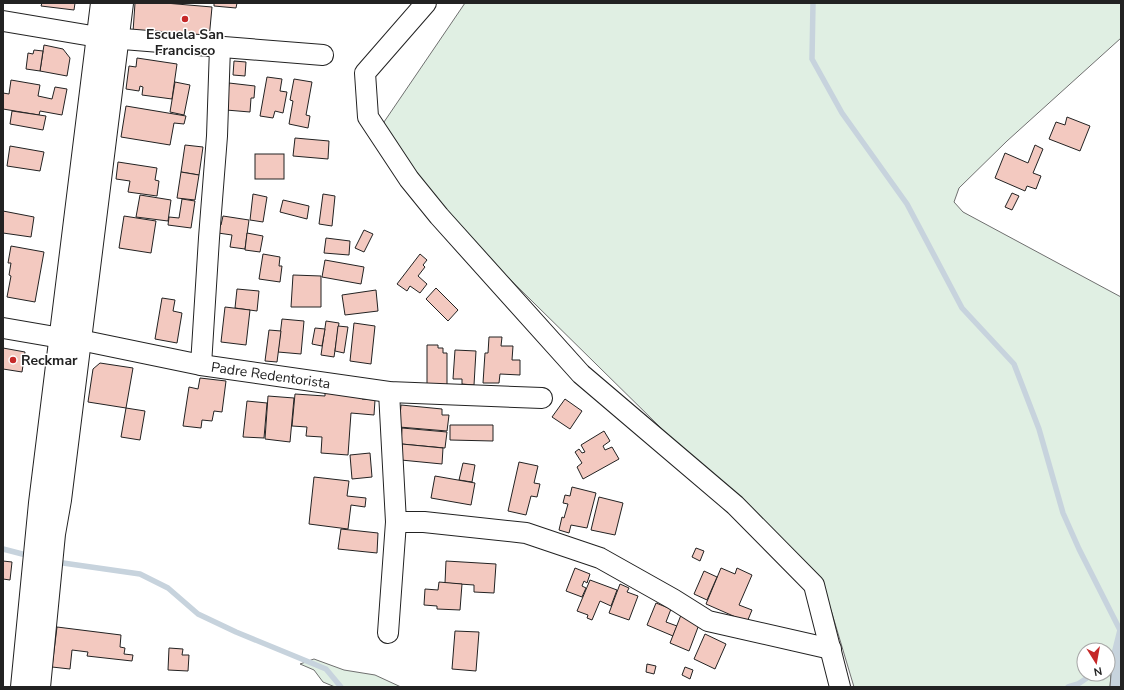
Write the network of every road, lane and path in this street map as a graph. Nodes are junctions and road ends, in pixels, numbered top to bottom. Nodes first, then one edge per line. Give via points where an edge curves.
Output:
1 (102, 3) edge
2 (122, 3) edge
3 (426, 3) edge
4 (3, 21) edge
5 (107, 38) junction
6 (220, 47) junction
7 (323, 55) dead end
8 (3, 328) edge
9 (70, 339) junction
10 (201, 365) junction
11 (389, 392) junction
12 (542, 398) dead end
13 (396, 522) junction
14 (40, 595) junction
15 (388, 634) dead end
16 (831, 649) junction
17 (22, 687) edge
18 (39, 687) edge
19 (840, 687) edge

1 - 5 main road
2 - 5 main road
3 - 16 street via 365,73 368,117 409,179 439,216 581,374 735,505 814,585
4 - 5 street
5 - 6 street
5 - 9 main road
6 - 7 street
6 - 10 street via 217,136
8 - 9 street, Padre Redentorista
9 - 10 street, Padre Redentorista
9 - 14 main road
10 - 11 street, Padre Redentorista
11 - 12 street, Padre Redentorista
11 - 13 street
13 - 15 street
13 - 16 street via 424,522 526,533 600,558 708,621
14 - 17 main road
14 - 18 main road
16 - 19 street

